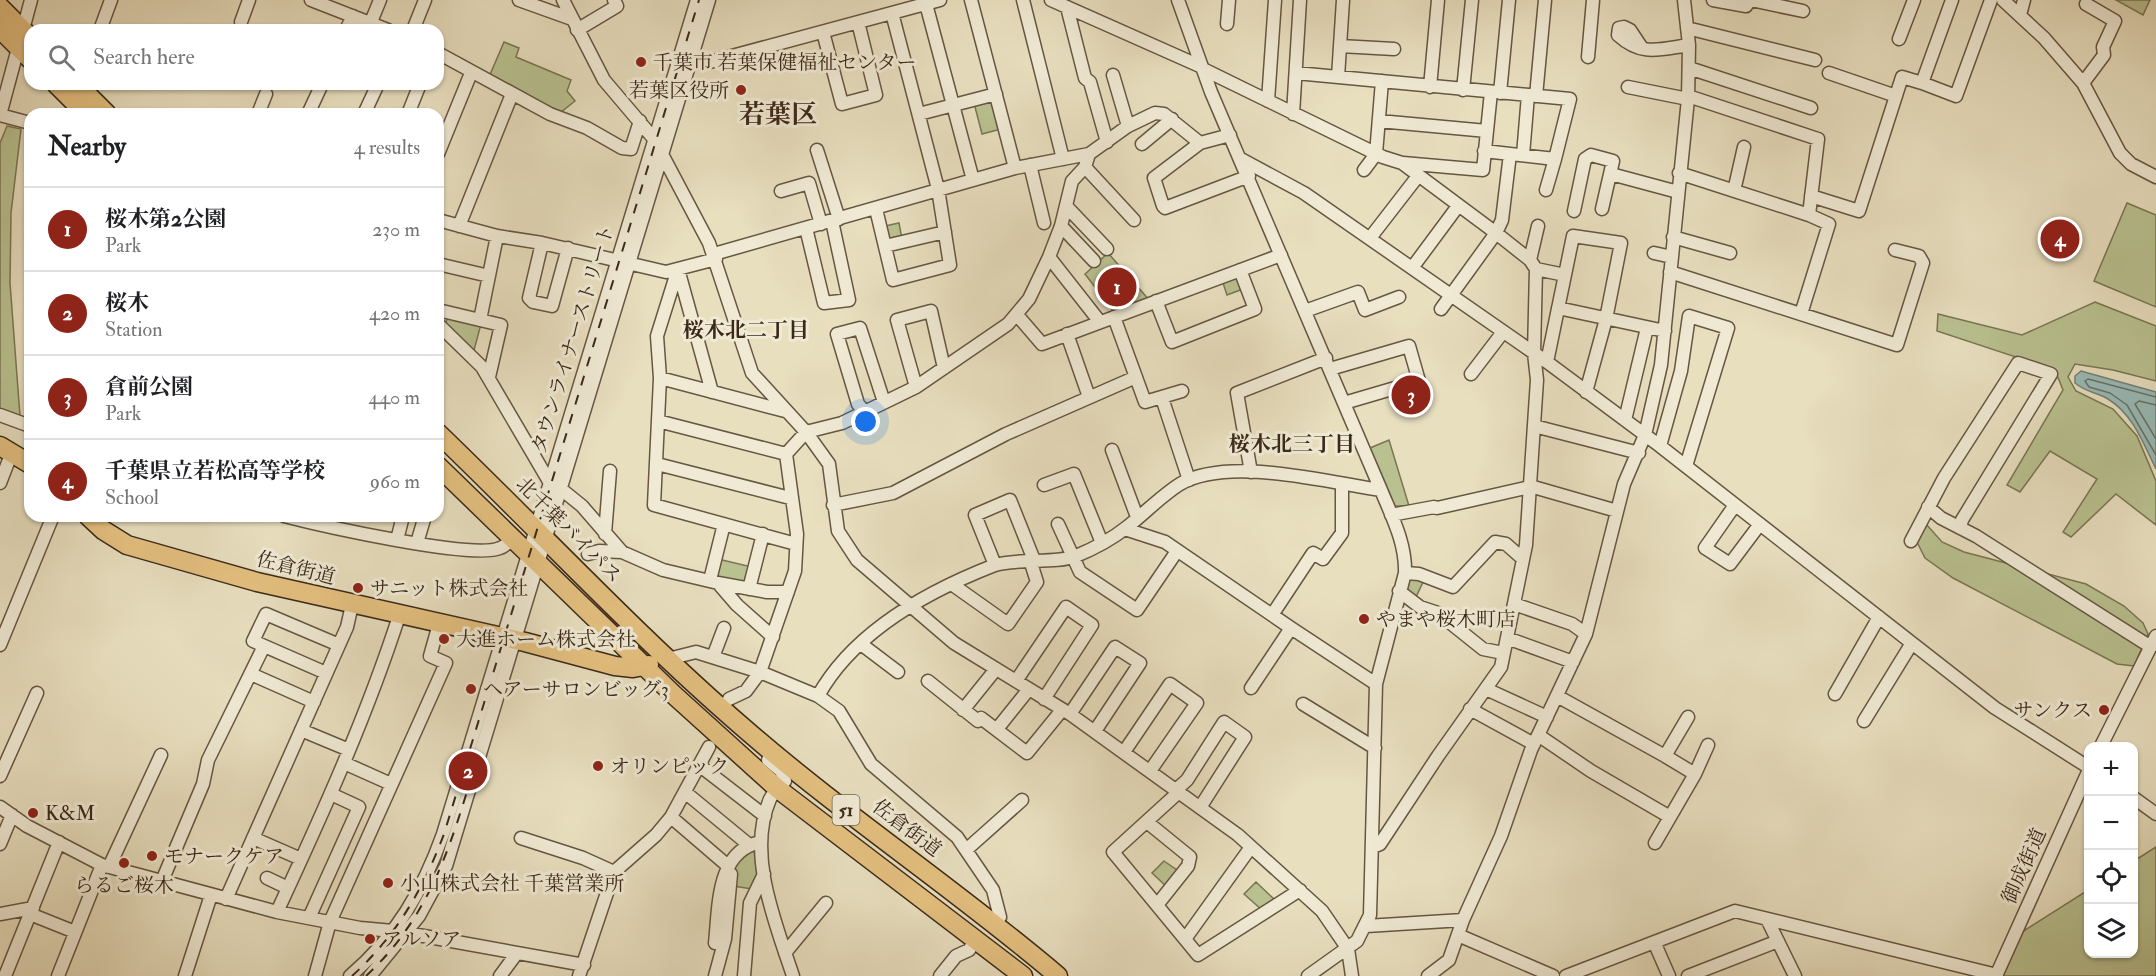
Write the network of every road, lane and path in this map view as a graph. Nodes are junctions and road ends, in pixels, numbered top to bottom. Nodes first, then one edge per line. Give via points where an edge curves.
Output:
1 (32, 0) edge
2 (111, 0) edge
3 (249, 0) edge
4 (311, 0) edge
5 (380, 0) edge
6 (425, 0) edge
7 (519, 0) edge
8 (563, 0) edge
9 (614, 0) edge
10 (697, 0) edge
11 (709, 0) edge
12 (940, 0) edge
13 (971, 0) edge
14 (1023, 0) edge
15 (1051, 0) edge
16 (1178, 0) edge
17 (1229, 0) edge
18 (1275, 0) edge
19 (1300, 0) edge
20 (1343, 0) edge
21 (1438, 0) edge
22 (1472, 0) edge
23 (1509, 0) edge
24 (1545, 0) edge
25 (1593, 0) edge
26 (1684, 0) edge
27 (1713, 0) edge
28 (1750, 0) edge
29 (1914, 0) edge
30 (1952, 0) edge
31 (1991, 0) edge
32 (2002, 0) edge
33 (2024, 0) edge
34 (926, 4) junction
35 (2086, 4) dead end
36 (0, 7) edge
37 (1066, 7) junction
38 (1803, 11) dead end
39 (892, 13) junction
40 (2020, 15) junction
41 (353, 16) junction
42 (241, 22) dead end
43 (371, 22) junction
44 (858, 22) junction
45 (28, 24) edge
46 (102, 24) edge
47 (349, 24) edge
48 (375, 24) edge
49 (415, 24) edge
50 (574, 24) junction
51 (1227, 24) dead end
52 (1687, 28) junction
53 (0, 29) edge
54 (823, 32) junction
55 (1899, 39) dead end
56 (24, 42) edge
57 (24, 42) edge
58 (1689, 45) junction
59 (24, 46) edge
60 (1340, 46) junction
61 (1642, 48) dead end
62 (1394, 49) dead end
63 (444, 57) edge
64 (1588, 57) dead end
65 (1815, 60) dead end
66 (689, 64) junction
67 (1202, 68) junction
68 (1689, 68) junction
69 (471, 73) junction
70 (1296, 73) junction
71 (1829, 73) dead end
72 (1113, 75) dead end
73 (1338, 77) junction
74 (1382, 81) junction
75 (1922, 83) junction
76 (2084, 83) junction
77 (1430, 87) junction
78 (1628, 87) dead end
79 (62, 90) edge
80 (83, 90) edge
81 (319, 90) edge
82 (375, 90) edge
83 (418, 90) edge
84 (1463, 90) junction
85 (1495, 92) junction
86 (266, 94) dead end
87 (512, 94) junction
88 (996, 94) junction
89 (1532, 95) junction
90 (1896, 96) junction
91 (1688, 97) junction
92 (1268, 101) junction
93 (953, 105) junction
94 (80, 108) edge
95 (101, 108) edge
96 (260, 108) edge
97 (311, 108) edge
98 (367, 108) edge
99 (410, 108) edge
100 (1811, 108) dead end
101 (0, 113) edge
102 (919, 114) junction
103 (1293, 114) junction
104 (1172, 119) junction
105 (24, 121) edge
106 (1379, 121) junction
107 (640, 122) junction
108 (1128, 126) junction
109 (1487, 131) junction
110 (1230, 135) junction
111 (444, 139) edge
112 (654, 139) junction
113 (1107, 142) junction
114 (1200, 143) junction
115 (1142, 144) dead end
116 (1744, 147) dead end
117 (817, 150) dead end
118 (1484, 151) junction
119 (662, 154) junction
120 (1089, 154) junction
121 (1376, 154) junction
122 (1517, 154) junction
123 (1063, 159) junction
124 (1241, 159) junction
125 (1555, 159) junction
126 (1402, 163) junction
127 (1030, 165) junction
128 (1084, 167) junction
129 (1015, 168) junction
130 (1364, 170) dead end
131 (1679, 173) junction
132 (1611, 174) junction
133 (1249, 176) junction
134 (1418, 176) junction
135 (2156, 177) edge
136 (972, 180) junction
137 (938, 189) junction
138 (1546, 190) dead end
139 (781, 191) dead end
140 (1734, 191) junction
141 (1678, 192) junction
142 (1811, 196) junction
143 (1066, 206) junction
144 (1458, 206) junction
145 (876, 209) junction
146 (1602, 209) dead end
147 (1574, 211) dead end
148 (1809, 215) junction
149 (1134, 220) dead end
150 (831, 221) junction
151 (444, 222) edge
152 (1044, 223) dead end
153 (459, 226) junction
154 (1061, 226) junction
155 (1538, 226) dead end
156 (806, 228) junction
157 (945, 232) junction
158 (1496, 233) junction
159 (497, 236) junction
160 (1673, 237) junction
161 (1370, 238) junction
162 (542, 243) junction
163 (885, 246) junction
164 (568, 248) junction
165 (1107, 249) dead end
166 (1895, 250) dead end
167 (1654, 253) dead end
168 (1730, 253) dead end
169 (1281, 255) junction
170 (715, 257) junction
171 (1049, 257) junction
172 (1671, 257) junction
173 (624, 261) junction
174 (1094, 261) dead end
175 (444, 265) edge
176 (1533, 265) junction
177 (1412, 268) junction
178 (678, 269) junction
179 (1240, 270) junction
180 (1670, 272) junction
181 (1565, 275) junction
182 (489, 276) junction
183 (1451, 296) junction
184 (1399, 297) dead end
185 (1156, 301) junction
186 (1558, 308) junction
187 (1441, 309) dead end
188 (444, 311) edge
189 (1305, 311) junction
190 (1801, 314) junction
191 (1017, 315) junction
192 (1114, 317) junction
193 (1606, 319) junction
194 (480, 320) junction
195 (1100, 322) junction
196 (1647, 328) junction
197 (444, 329) edge
198 (1665, 331) junction
199 (1503, 332) junction
200 (1067, 334) junction
201 (1534, 353) junction
202 (1546, 362) junction
203 (1328, 363) junction
204 (944, 368) junction
205 (1470, 374) dead end
206 (489, 377) junction
207 (1136, 377) junction
208 (660, 378) junction
209 (916, 387) junction
210 (1182, 391) dead end
211 (712, 392) junction
212 (1586, 392) junction
213 (1089, 397) junction
214 (1162, 398) junction
215 (884, 402) junction
216 (1344, 403) junction
217 (785, 411) junction
218 (864, 411) junction
219 (0, 415) edge
220 (1625, 420) junction
221 (658, 421) junction
222 (24, 424) edge
223 (1534, 426) junction
224 (806, 432) junction
225 (1645, 435) junction
226 (444, 439) edge
227 (1660, 446) junction
228 (6, 449) edge
229 (1112, 450) dead end
230 (1639, 453) junction
231 (786, 454) junction
232 (24, 460) edge
233 (657, 464) junction
234 (1686, 466) junction
235 (610, 471) dead end
236 (444, 472) edge
237 (1251, 472) junction
238 (1189, 480) junction
239 (0, 483) edge
240 (1342, 484) junction
241 (1044, 485) dead end
242 (555, 486) junction
243 (1530, 487) junction
244 (1381, 490) junction
245 (790, 498) junction
246 (833, 505) junction
247 (1735, 505) junction
248 (1928, 507) junction
249 (1617, 511) junction
250 (1391, 514) junction
251 (1137, 517) junction
252 (51, 522) edge
253 (94, 522) edge
254 (309, 522) edge
255 (402, 522) edge
256 (423, 522) edge
257 (724, 524) junction
258 (1058, 524) dead end
259 (1760, 524) junction
260 (1960, 528) junction
261 (1125, 529) junction
262 (541, 532) junction
263 (605, 534) junction
264 (763, 534) junction
265 (397, 540) junction
266 (511, 540) junction
267 (1911, 541) dead end
268 (417, 543) junction
269 (1102, 543) junction
270 (796, 544) junction
271 (1177, 551) junction
272 (622, 552) junction
273 (588, 554) dead end
274 (1073, 557) junction
275 (1523, 559) junction
276 (533, 560) junction
277 (1032, 560) junction
278 (995, 565) junction
279 (1405, 573) junction
280 (714, 582) junction
281 (953, 585) junction
282 (749, 589) junction
283 (1399, 591) junction
284 (788, 592) junction
285 (1514, 604) junction
286 (352, 605) junction
287 (910, 606) junction
288 (1272, 615) junction
289 (399, 616) junction
290 (1879, 617) junction
291 (439, 624) junction
292 (724, 628) dead end
293 (1291, 628) junction
294 (1586, 634) junction
295 (773, 637) junction
296 (1507, 638) junction
297 (509, 639) junction
298 (2153, 642) edge
299 (1912, 643) junction
300 (861, 644) junction
301 (0, 645) edge
302 (339, 645) junction
303 (264, 646) junction
304 (1503, 653) junction
305 (713, 657) junction
306 (668, 659) junction
307 (1573, 663) junction
308 (645, 666) junction
309 (996, 669) junction
310 (760, 672) junction
311 (898, 672) dead end
312 (326, 673) junction
313 (251, 674) junction
314 (928, 681) dead end
315 (1016, 681) junction
316 (1376, 684) junction
317 (1251, 688) dead end
318 (1029, 689) junction
319 (1486, 689) junction
320 (37, 693) dead end
321 (1835, 694) dead end
322 (818, 696) junction
323 (1557, 696) junction
324 (1044, 699) junction
325 (721, 700) junction
326 (314, 702) junction
327 (1303, 704) dead end
328 (963, 710) junction
329 (1470, 710) junction
330 (1066, 712) junction
331 (1547, 717) junction
332 (1688, 717) dead end
333 (1864, 721) dead end
334 (997, 729) junction
335 (301, 730) junction
336 (1095, 731) junction
337 (1536, 740) junction
338 (2103, 742) edge
339 (1708, 745) dead end
340 (708, 747) dead end
341 (1375, 748) junction
342 (349, 750) junction
343 (1124, 752) junction
344 (161, 755) dead end
345 (1665, 756) junction
346 (344, 763) junction
347 (2084, 764) edge
348 (699, 765) junction
349 (1150, 771) junction
350 (1695, 774) junction
351 (0, 777) edge
352 (2084, 781) edge
353 (392, 784) junction
354 (778, 789) junction
355 (1179, 790) junction
356 (686, 793) junction
357 (331, 794) junction
358 (1023, 800) dead end
359 (2138, 801) edge
360 (1201, 806) junction
361 (0, 807) edge
362 (2156, 814) edge
363 (12, 815) junction
364 (765, 816) junction
365 (671, 817) junction
366 (1670, 817) junction
367 (1147, 822) junction
368 (253, 838) junction
369 (521, 838) dead end
370 (59, 842) junction
371 (761, 842) junction
372 (1655, 843) dead end
373 (0, 844) edge
374 (747, 844) junction
375 (1251, 847) junction
376 (1373, 847) junction
377 (966, 850) junction
378 (301, 859) junction
379 (731, 863) junction
380 (105, 866) junction
381 (614, 872) junction
382 (764, 874) junction
383 (267, 878) dead end
384 (162, 881) junction
385 (288, 888) junction
386 (1300, 890) junction
387 (211, 895) junction
388 (226, 899) junction
389 (826, 903) dead end
390 (1157, 905) junction
391 (31, 911) junction
392 (277, 912) junction
393 (0, 914) edge
394 (309, 918) junction
395 (1767, 919) junction
396 (1463, 920) junction
397 (994, 921) junction
398 (330, 922) junction
399 (1366, 926) junction
400 (393, 931) junction
401 (75, 932) junction
402 (407, 933) junction
403 (1458, 936) junction
404 (976, 939) junction
405 (1185, 939) junction
406 (1778, 941) junction
407 (715, 944) dead end
408 (1656, 944) junction
409 (1348, 949) junction
410 (517, 953) junction
411 (785, 953) junction
412 (581, 970) edge
413 (1996, 975) edge
414 (5, 976) edge
415 (58, 976) edge
416 (185, 976) edge
417 (315, 976) edge
418 (350, 976) edge
419 (370, 976) edge
420 (500, 976) edge
421 (715, 976) edge
422 (744, 976) edge
423 (793, 976) edge
424 (940, 976) edge
425 (1023, 976) edge
426 (1058, 976) edge
427 (1308, 976) edge
428 (1352, 976) edge
429 (1428, 976) edge
430 (1553, 976) edge
431 (1566, 976) edge
432 (1669, 976) edge
433 (1688, 976) edge
434 (1795, 976) edge

1 - 45 street
2 - 46 street
3 - 42 street
4 - 41 street
5 - 43 street
6 - 49 street
7 - 50 street
8 - 50 street
9 - 50 street via 617,6
10 - 112 street, タウンライナーストリート
11 - 66 street, タウンライナーストリート
12 - 34 street
13 - 88 street
14 - 123 street
15 - 37 street
16 - 67 street
17 - 51 street
18 - 92 street
19 - 70 street
20 - 60 street
21 - 77 street
22 - 84 street
23 - 85 street
24 - 89 street
25 - 64 street
26 - 52 street
27 - 28 street via 1746,6
28 - 38 street
29 - 55 street
30 - 75 street
31 - 75 street via 1956,96
32 - 40 street
33 - 40 street
34 - 39 street
34 - 93 street
35 - 76 street via 2115,21 2103,47 2104,55
36 - 56 highway
37 - 67 street
37 - 113 street
39 - 44 street
39 - 102 street
40 - 76 street
41 - 43 street
41 - 47 street
43 - 48 street
44 - 54 street
44 - 54 street via 876,95 842,104
50 - 107 street via 604,80
52 - 58 street
52 - 65 street
53 - 57 highway
54 - 66 street
58 - 61 street via 1660,51
58 - 68 street
59 - 101 street
60 - 62 street
60 - 73 street
63 - 69 street
66 - 119 street, タウンライナーストリート
67 - 92 street
67 - 110 street
68 - 91 street
68 - 100 street
69 - 87 street
69 - 111 street
70 - 73 street
70 - 103 street
71 - 90 street
72 - 108 street
73 - 74 street
74 - 77 street
74 - 106 street
75 - 90 street via 1902,76
76 - 135 street via 2120,153 2131,164
77 - 84 street
78 - 91 street
79 - 94 highway
80 - 95 highway
81 - 97 street
82 - 98 street
83 - 99 street
84 - 85 street
85 - 89 street
85 - 109 street
86 - 96 street
87 - 107 street via 622,148 630,149
87 - 153 street
88 - 93 street
88 - 129 street
89 - 122 street
89 - 125 street via 1570,99
90 - 142 street via 1859,211
91 - 131 street
91 - 142 street via 1818,139
92 - 103 street
93 - 102 street
93 - 136 street
101 - 105 street
102 - 137 street
103 - 121 street
104 - 108 street via 1155,113
104 - 114 street
104 - 115 street
106 - 109 street
106 - 121 street
107 - 112 street
108 - 113 street
109 - 118 street
110 - 114 street
110 - 124 street
112 - 119 street
112 - 173 street, タウンライナーストリート
113 - 120 street
114 - 133 street via 1154,178 1166,208
116 - 140 street
117 - 150 street
118 - 122 street
118 - 126 street via 1483,170
119 - 170 street
119 - 173 street, タウンライナーストリート
120 - 123 street
120 - 128 street
121 - 126 street
121 - 130 street
122 - 125 street
122 - 158 street
123 - 127 street
124 - 133 street
124 - 161 street via 1304,193
125 - 138 street
126 - 134 street
127 - 129 street
127 - 152 street
128 - 143 street via 1072,181
128 - 149 street
129 - 136 street
131 - 140 street
131 - 141 street
132 - 141 street
132 - 146 street
132 - 147 street via 1613,161 1591,155 1585,159
133 - 169 street
134 - 144 street
134 - 161 street
136 - 137 street
137 - 145 street
137 - 157 street
139 - 150 street via 809,183
140 - 148 street
141 - 160 street
142 - 148 street
143 - 154 street
143 - 165 street
144 - 158 street
144 - 177 street
145 - 150 street
145 - 163 street
148 - 190 street via 1829,224
150 - 156 street
150 - 156 street via 849,300 824,303
151 - 153 street
153 - 159 street
154 - 171 street
154 - 174 street
155 - 176 street
156 - 170 street
157 - 163 street
157 - 163 street via 950,265 893,280
158 - 176 street
158 - 183 street
159 - 162 street
159 - 182 street
160 - 168 street
160 - 172 street
161 - 177 street
162 - 164 street
162 - 164 street via 529,298 552,306
164 - 173 street
166 - 190 street via 1919,256 1923,263 1897,345
167 - 172 street
169 - 179 street
169 - 189 street
170 - 178 street
170 - 217 street via 749,366
171 - 191 street
171 - 195 street
172 - 180 street
173 - 178 street via 666,272
173 - 242 street, タウンライナーストリート
175 - 182 street
176 - 181 street
176 - 201 street
177 - 183 street
178 - 208 street via 657,336
178 - 211 street
179 - 185 street
179 - 185 street via 1255,309 1172,342
180 - 190 street
180 - 198 street
181 - 186 street
181 - 193 street via 1573,236 1621,243
182 - 194 street
183 - 187 street
183 - 199 street
184 - 189 street via 1365,310 1358,292
185 - 192 street
186 - 193 street
186 - 202 street
188 - 194 street
189 - 203 street
191 - 200 street via 1042,344
191 - 204 street
192 - 195 street
192 - 207 street
193 - 196 street
193 - 212 street
194 - 206 street via 501,325
195 - 200 street
196 - 198 street
196 - 220 street
197 - 206 street
198 - 225 street
199 - 201 street
199 - 205 street
200 - 213 street
201 - 202 street
201 - 223 street
202 - 212 street
203 - 216 street
203 - 216 street via 1409,346 1419,381
203 - 237 street via 1237,393
204 - 209 street
204 - 209 street via 931,311 897,320
206 - 242 street
207 - 213 street
207 - 214 street via 1145,402
208 - 211 street
208 - 221 street
209 - 215 street
210 - 214 street
211 - 217 street
212 - 220 street
213 - 246 street via 1006,434 893,493
214 - 238 street
215 - 218 street
215 - 218 street via 860,328 837,334 858,404
216 - 244 street
217 - 224 street
218 - 224 street via 842,423
219 - 222 street
220 - 225 street
221 - 231 street
221 - 233 street
223 - 230 street
223 - 243 street
224 - 231 street
224 - 246 street via 829,464
225 - 227 street
225 - 230 street
226 - 262 highway, 北千葉バイパス / 51
227 - 234 street
227 - 234 street via 1681,371 1689,316 1728,328
228 - 232 highway
228 - 239 street
229 - 251 street
230 - 249 street via 1624,484
231 - 245 street
233 - 245 street
233 - 257 street via 654,505
234 - 247 street
235 - 263 street
236 - 266 highway, 51
237 - 238 street via 1227,470
237 - 240 street
238 - 251 street
240 - 244 street
240 - 288 street via 1342,533 1323,559 1313,553
241 - 269 street via 1074,474
242 - 262 street, タウンライナーストリート
242 - 263 street via 582,506
243 - 249 street
243 - 250 street
243 - 275 street
244 - 250 street
245 - 270 street
246 - 287 street via 838,531 857,560
247 - 259 street
247 - 259 street via 1705,548 1730,564
248 - 260 street
248 - 260 street via 2018,363 2051,374
248 - 267 street
249 - 294 street
250 - 279 street via 1403,546
251 - 261 street
252 - 301 street
253 - 286 highway, 佐倉街道 via 127,545
254 - 265 street
255 - 265 street
256 - 268 street
257 - 264 street
257 - 280 street
258 - 274 street
259 - 290 street
260 - 298 street
261 - 269 street
261 - 271 street via 1165,542
262 - 276 street, タウンライナーストリート
262 - 306 highway, 北千葉バイパス / 51
263 - 272 street
264 - 270 street
264 - 282 street
265 - 268 street
266 - 268 street via 499,549
266 - 276 highway, 51
269 - 274 street
270 - 284 street via 795,571
271 - 274 street via 1137,610 1086,578
271 - 288 street
272 - 273 street
272 - 280 street via 663,570
274 - 277 street
275 - 279 street via 1506,544 1495,542 1454,587
275 - 285 street
276 - 297 street, タウンライナーストリート
276 - 308 highway, 51
277 - 278 street
277 - 278 street via 1010,500 975,515
277 - 281 street via 1036,582 1008,624
278 - 281 street
279 - 283 street
280 - 282 street
280 - 295 street
281 - 287 street
282 - 284 street
283 - 304 street via 1420,607 1438,613 1483,649
283 - 316 street
284 - 295 street
285 - 294 street via 1572,624
285 - 296 street
286 - 289 highway, 佐倉街道
286 - 302 street
287 - 300 street
287 - 309 street via 954,643
288 - 293 street
289 - 291 highway, 佐倉街道
289 - 342 street
290 - 299 street
290 - 321 street
291 - 297 highway, 佐倉街道
291 - 353 street via 430,656 446,663
292 - 305 street
293 - 316 street
293 - 317 street
294 - 307 street
295 - 310 street
296 - 304 street
296 - 307 street
297 - 308 highway, 佐倉街道 via 615,666
297 - 400 street, タウンライナーストリート via 433,861 417,896
297 - 402 street, タウンライナーストリート via 446,866
298 - 338 street
299 - 333 street
299 - 347 street via 1995,708
300 - 311 street
300 - 322 street via 833,672
302 - 303 street via 266,614 253,641
302 - 312 street
303 - 312 street
303 - 313 street
304 - 319 street via 1501,667
305 - 306 street via 696,652
305 - 310 street
306 - 308 highway, 佐倉街道
306 - 325 highway, 佐倉街道 / 51
307 - 323 street
308 - 354 highway, 51
309 - 315 street
309 - 328 street
310 - 322 street
310 - 325 street via 746,691
312 - 326 street
313 - 326 street
313 - 384 street via 208,760 203,784
314 - 328 street
315 - 318 street
315 - 324 street via 1066,608 1092,625
316 - 341 street
318 - 324 street
318 - 334 street
319 - 329 street
319 - 331 street
320 - 351 street
322 - 377 street via 839,711 871,764 919,802
323 - 331 street
323 - 345 street
324 - 330 street
325 - 354 street via 732,728 781,771 784,781
325 - 397 highway, 佐倉街道 / 51 via 780,760
326 - 335 street
327 - 341 street
328 - 334 street via 978,722 981,718
329 - 337 street
329 - 376 street via 1380,844
330 - 334 street via 1027,753
330 - 336 street
330 - 336 street via 1115,647 1140,663
331 - 337 street
332 - 345 street
335 - 342 street
335 - 368 street
336 - 343 street
337 - 366 street
337 - 396 street via 1501,836
339 - 350 street
340 - 348 street
341 - 376 street
342 - 346 street
343 - 349 street
343 - 349 street via 1170,684 1188,696 1197,703
344 - 380 street
345 - 350 street
346 - 353 street
346 - 357 street
348 - 356 street
348 - 364 street
349 - 355 street
350 - 366 street
352 - 413 street, 御成街道
353 - 398 street
354 - 364 street
354 - 404 highway, 51
355 - 360 street
355 - 360 street via 1224,722 1245,737
355 - 367 street
356 - 365 street
356 - 374 street
357 - 378 street
357 - 394 street via 359,807
358 - 377 street
359 - 362 street
360 - 375 street
361 - 363 street
363 - 370 street
363 - 373 street
364 - 371 street
365 - 379 street
365 - 381 street via 657,835
366 - 372 street
367 - 390 street via 1190,858
367 - 390 street via 1113,852
368 - 378 street
368 - 388 street
369 - 381 street
370 - 380 street
370 - 391 street
371 - 374 street
371 - 382 street
374 - 379 street
375 - 386 street
375 - 405 street
376 - 399 street via 1372,904
377 - 397 street via 996,896 1000,917
378 - 385 street
379 - 407 street via 723,877
379 - 421 street via 725,939
380 - 384 street
380 - 401 street
381 - 412 street
382 - 411 street
382 - 422 street via 750,903
383 - 385 street
384 - 387 street
385 - 392 street
386 - 405 street via 1198,955
386 - 409 street via 1322,911
387 - 388 street
387 - 416 street
388 - 392 street
389 - 411 street
390 - 405 street
391 - 393 street
391 - 401 street
391 - 414 street
392 - 394 street
394 - 398 street
395 - 406 street
395 - 408 street via 1735,912
395 - 413 street
396 - 399 street
396 - 403 street
397 - 426 highway, 佐倉街道 / 51
398 - 400 street
398 - 417 street
399 - 409 street
400 - 418 street, タウンライナーストリート
401 - 415 street
402 - 410 street
402 - 419 street, タウンライナーストリート
403 - 429 street via 1449,960
403 - 430 street
404 - 424 street
404 - 425 highway, 51
406 - 433 street
406 - 434 street
408 - 431 street
408 - 432 street
409 - 427 street
409 - 428 street
410 - 412 street
410 - 420 street
411 - 423 street

